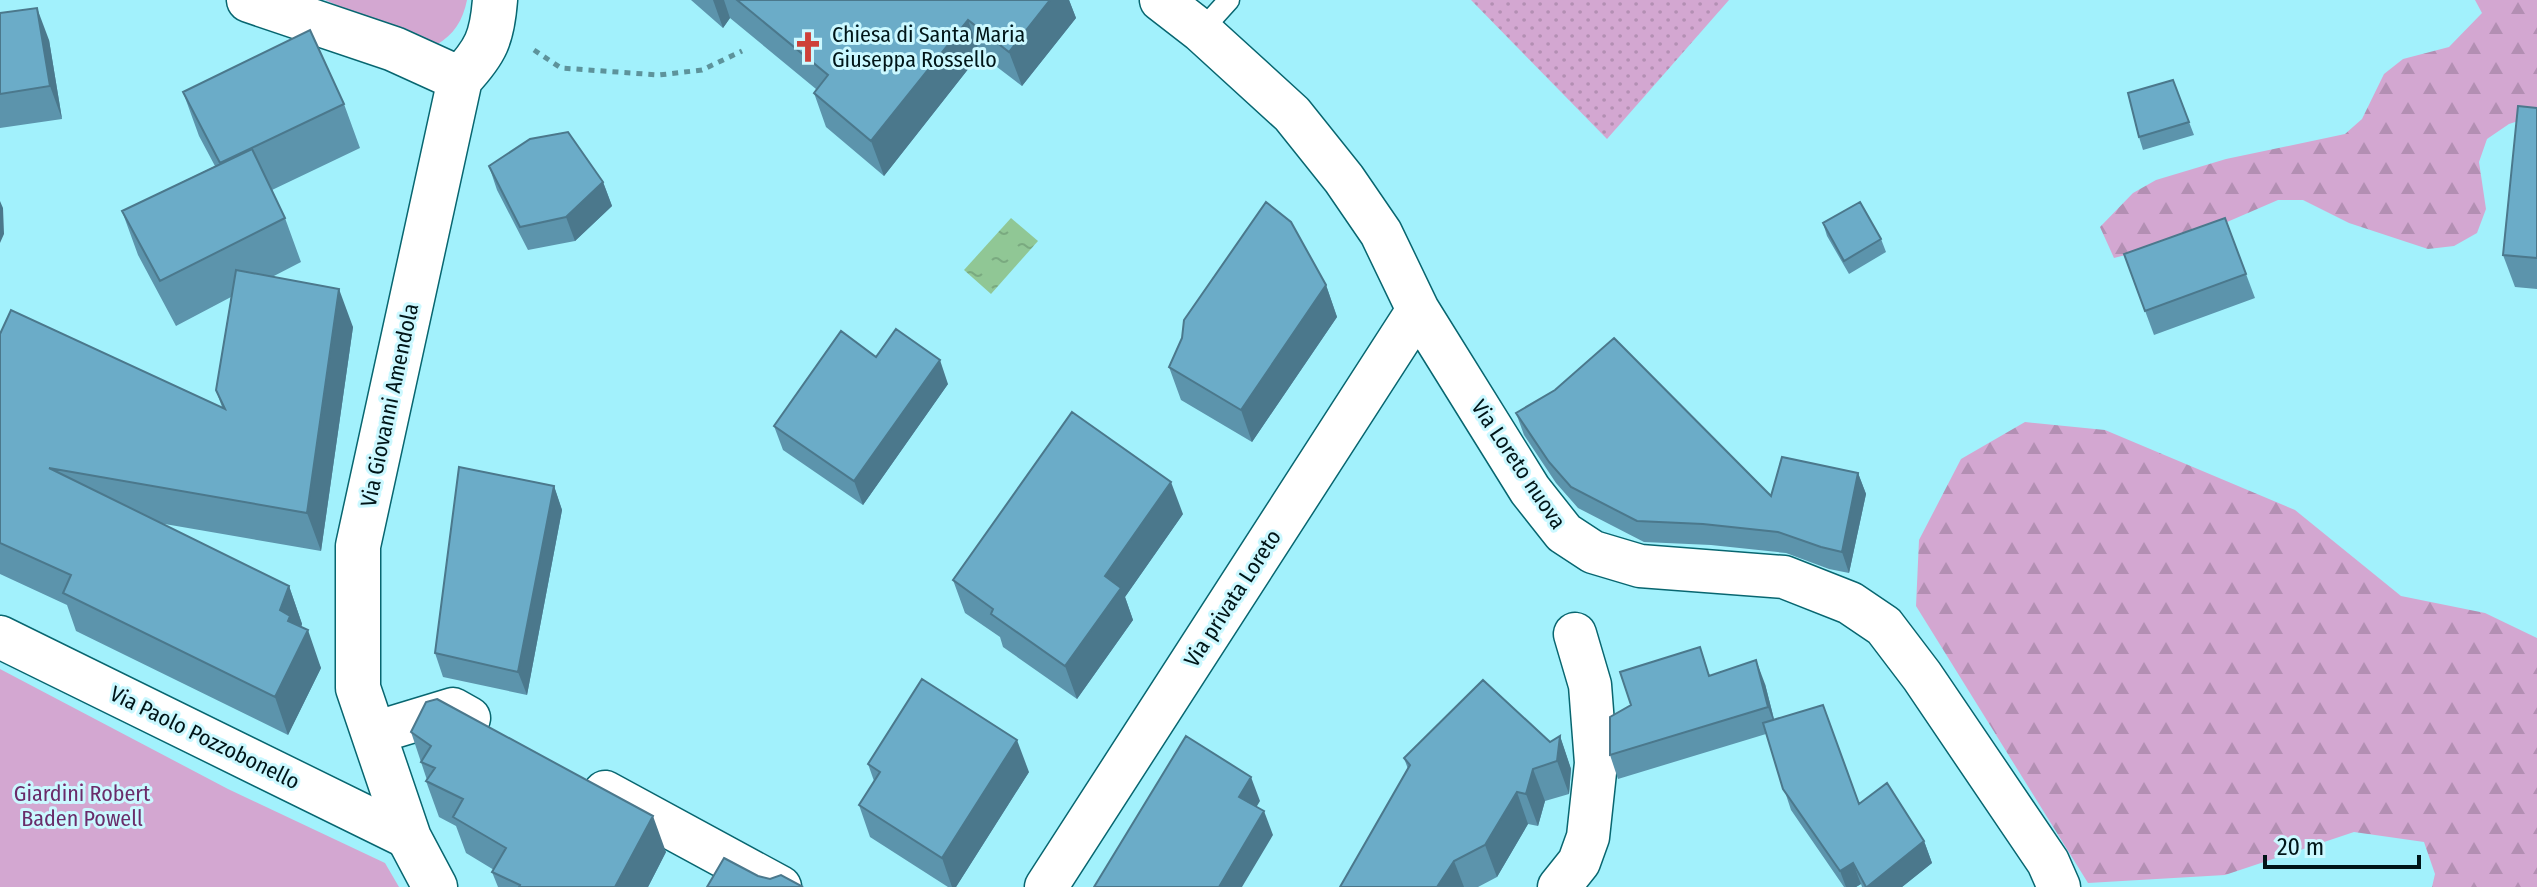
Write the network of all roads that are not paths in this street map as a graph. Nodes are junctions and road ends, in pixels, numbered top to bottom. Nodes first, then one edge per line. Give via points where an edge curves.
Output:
1 (249, 0) edge
2 (1161, 0) edge
3 (1229, 0) edge
4 (494, 11) edge
5 (1201, 31) junction
6 (460, 79) junction
7 (1418, 310) junction
8 (1575, 634) dead end
9 (0, 637) edge
10 (374, 733) junction
11 (507, 739) edge
12 (576, 776) edge
13 (409, 838) junction
14 (435, 887) edge
15 (780, 887) edge
16 (1046, 887) edge
17 (1559, 887) edge
18 (2059, 887) edge

1 - 6 street via 394,49
2 - 5 street, Via Loreto nuova
3 - 5 lane
4 - 6 street via 483,54
5 - 7 street, Via Loreto nuova via 1292,114 1344,179 1381,233
6 - 10 street, Via Giovanni Amendola via 358,546 358,688
7 - 16 street, Via privata Loreto
7 - 18 street, Via Loreto nuova via 1530,490 1564,533 1593,552 1640,566 1784,577 1850,603 1884,626 2048,862
8 - 17 street via 1590,685 1596,763 1588,837 1579,862
9 - 13 street, Via Paolo Pozzobonello
10 - 11 street via 453,709
10 - 13 street, Via Giovanni Amendola
12 - 15 street
13 - 14 street, Via Giovanni Amendola

